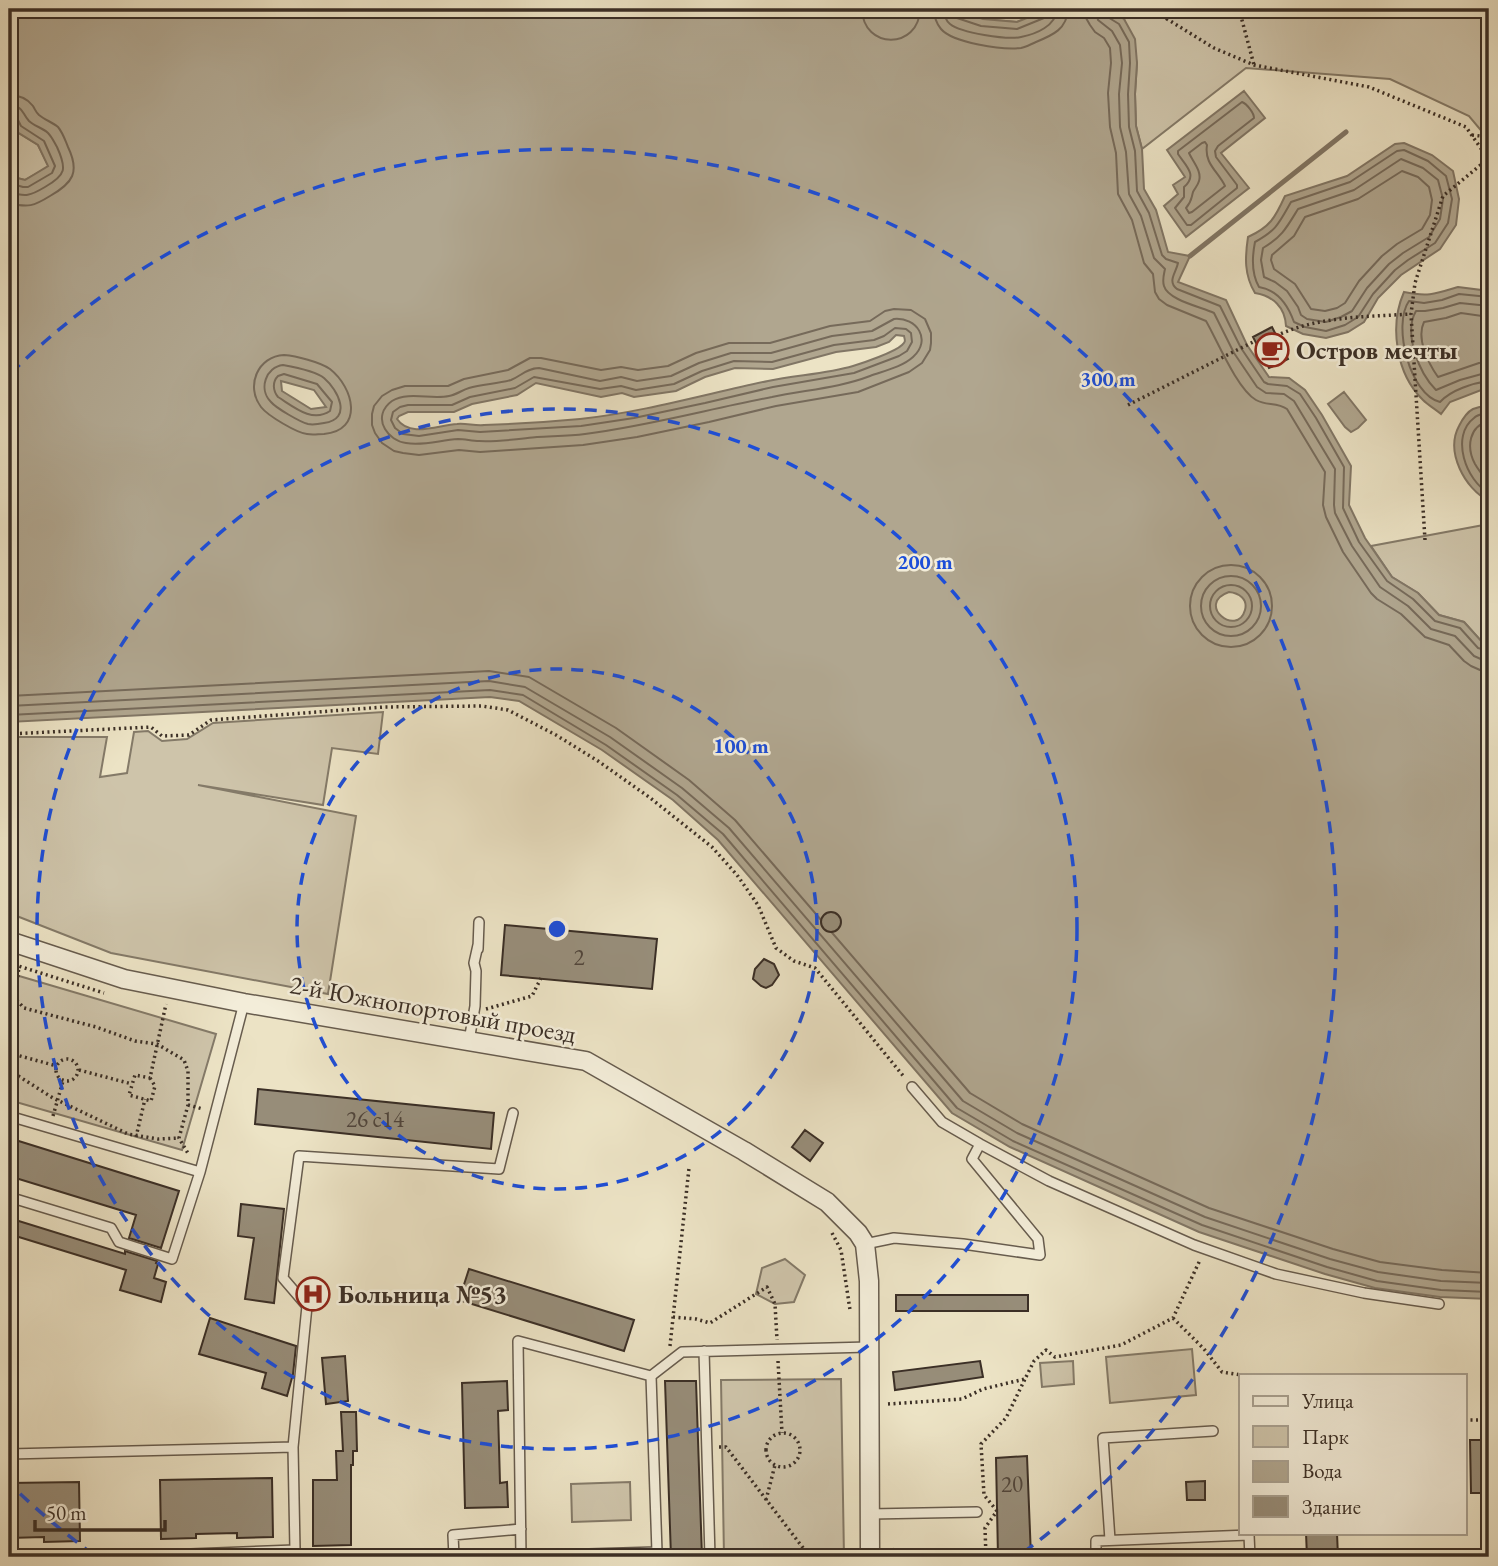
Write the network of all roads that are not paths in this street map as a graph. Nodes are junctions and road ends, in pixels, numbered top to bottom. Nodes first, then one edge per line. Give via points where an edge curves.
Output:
1 (479, 922) dead end
2 (9, 941) edge
3 (244, 1003) junction
4 (469, 1041) junction
5 (912, 1087) road end
6 (513, 1113) dead end
7 (9, 1116) edge
8 (979, 1144) junction
9 (200, 1172) junction
10 (9, 1197) edge
11 (865, 1244) junction
12 (1439, 1304) dead end
13 (869, 1347) junction
14 (704, 1350) junction
15 (651, 1376) junction
16 (1213, 1431) dead end
17 (293, 1447) junction
18 (9, 1454) edge
19 (982, 1512) road end
20 (870, 1514) junction
21 (521, 1529) junction
22 (1110, 1540) junction
23 (112, 1557) edge
24 (454, 1557) edge
25 (710, 1557) edge
26 (870, 1557) edge
27 (1096, 1557) edge
28 (1250, 1557) edge

1 - 4 lane
2 - 3 street, 2-й Южнопортовый проезд via 124,979
3 - 4 street, 2-й Южнопортовый проезд
3 - 9 lane
4 - 11 street, 2-й Южнопортовый проезд via 586,1061 827,1202
5 - 8 lane via 943,1122
6 - 17 lane via 499,1169 299,1156 283,1278 306,1306
7 - 9 lane
8 - 11 lane via 972,1159 1038,1239 1040,1255 894,1238
8 - 12 lane via 1049,1181 1276,1274
9 - 10 lane via 172,1259 119,1242 111,1228
11 - 13 street
13 - 14 lane
13 - 20 street
14 - 15 lane via 682,1352
14 - 25 lane
15 - 21 lane via 518,1342
15 - 21 lane via 657,1552 521,1556
16 - 22 lane via 1103,1438
17 - 18 lane
17 - 23 lane via 295,1549
19 - 20 lane
20 - 26 street
21 - 24 lane via 453,1535
22 - 27 lane via 1096,1541
22 - 28 lane via 1249,1535

